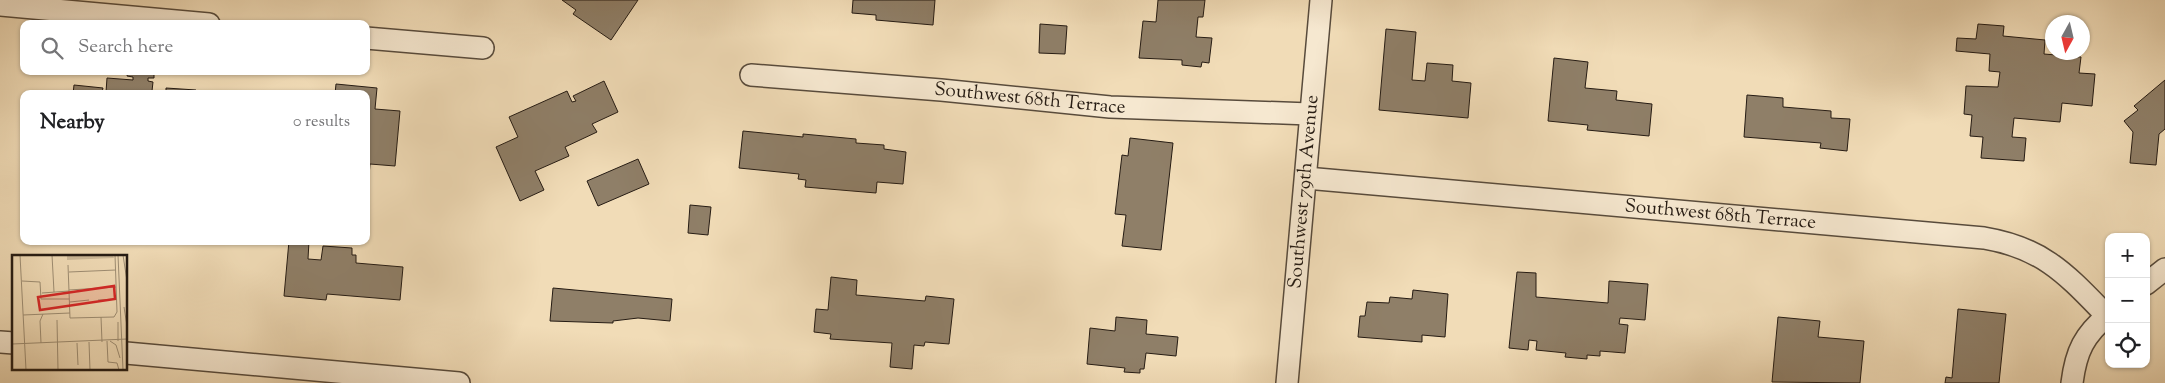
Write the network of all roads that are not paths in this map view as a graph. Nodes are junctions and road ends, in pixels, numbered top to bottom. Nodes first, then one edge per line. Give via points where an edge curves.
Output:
1 (1321, 0) edge
2 (0, 5) edge
3 (165, 20) edge
4 (370, 38) edge
5 (483, 48) dead end
6 (751, 75) dead end
7 (1310, 114) junction
8 (1306, 178) junction
9 (2165, 269) edge
10 (2150, 281) edge
11 (2105, 312) edge
12 (2105, 318) edge
13 (128, 353) edge
14 (459, 383) edge
15 (1287, 383) edge
16 (2072, 383) edge

1 - 7 street, Southwest 79th Avenue
2 - 3 street
4 - 5 street
6 - 7 street, Southwest 68th Terrace via 1110,107
7 - 8 street, Southwest 79th Avenue
8 - 11 street, Southwest 68th Terrace via 1984,238 2019,246 2049,261
8 - 15 street, Southwest 79th Avenue
9 - 10 street
12 - 16 street via 2080,347
13 - 14 street

